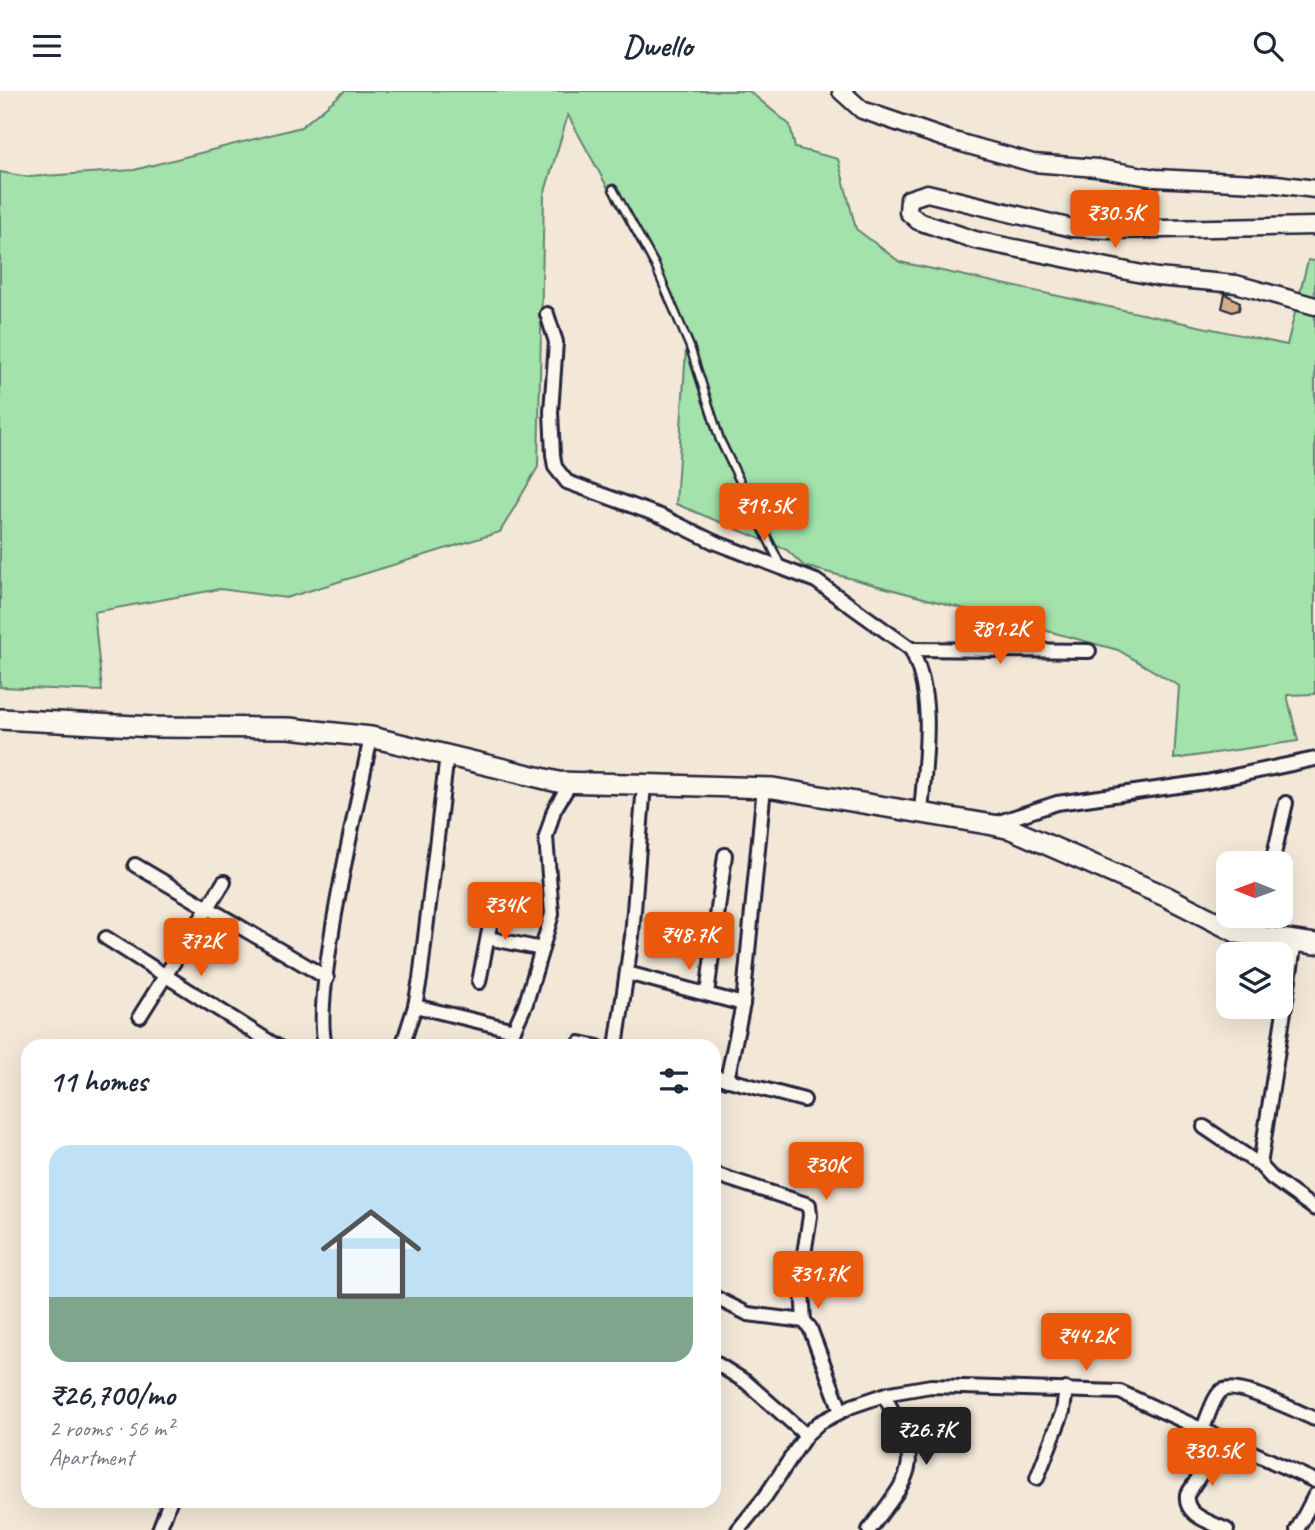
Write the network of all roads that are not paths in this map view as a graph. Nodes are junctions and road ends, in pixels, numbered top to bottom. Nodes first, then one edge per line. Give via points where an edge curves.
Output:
1 (841, 91) edge
2 (613, 189) dead end
3 (1315, 189) edge
4 (1315, 226) edge
5 (1315, 306) edge
6 (547, 314) dead end
7 (782, 567) junction
8 (911, 649) junction
9 (1089, 651) dead end
10 (0, 719) edge
11 (371, 737) junction
12 (447, 755) junction
13 (1315, 759) edge
14 (571, 782) junction
15 (644, 784) junction
16 (764, 787) junction
17 (1286, 803) dead end
18 (920, 813) junction
19 (993, 825) junction
20 (1275, 851) edge
21 (725, 855) dead end
22 (135, 865) dead end
23 (224, 882) dead end
24 (496, 894) dead end
25 (209, 909) junction
26 (1256, 928) edge
27 (1255, 935) junction
28 (106, 938) dead end
29 (488, 938) junction
30 (1305, 942) edge
31 (542, 949) junction
32 (627, 973) junction
33 (165, 975) junction
34 (327, 978) junction
35 (479, 982) dead end
36 (707, 994) junction
37 (743, 1004) junction
38 (415, 1006) junction
39 (141, 1016) dead end
40 (514, 1030) junction
41 (265, 1039) edge
42 (324, 1039) edge
43 (405, 1039) edge
44 (510, 1039) edge
45 (617, 1039) edge
46 (721, 1078) edge
47 (727, 1080) junction
48 (804, 1100) dead end
49 (1204, 1127) dead end
50 (1260, 1165) junction
51 (721, 1176) edge
52 (1315, 1209) edge
53 (721, 1300) edge
54 (804, 1321) junction
55 (721, 1366) edge
56 (1066, 1389) junction
57 (884, 1395) junction
58 (841, 1411) junction
59 (1315, 1419) edge
60 (1203, 1428) junction
61 (806, 1435) junction
62 (1224, 1439) junction
63 (1037, 1478) dead end
64 (1315, 1481) edge
65 (1315, 1496) edge
66 (167, 1508) edge
67 (159, 1530) edge
68 (738, 1530) edge
69 (869, 1530) edge
70 (1227, 1530) edge
71 (1297, 1530) edge

1 - 3 street via 863,110 1033,163 1155,178
2 - 7 lane via 655,265 690,347 720,440
4 - 5 street via 1072,228 926,193 909,199 908,212 918,221 975,240 1157,277 1236,284
6 - 7 street via 556,342 551,424 559,475 580,489 663,517 713,543
7 - 8 street via 832,590
8 - 9 street
8 - 18 street via 927,701
10 - 11 main road via 289,728
11 - 12 main road
11 - 34 street
12 - 14 main road
12 - 38 street
13 - 19 street via 1206,782 1057,803
14 - 15 main road
14 - 31 street via 554,810 546,837 553,903
15 - 16 main road
15 - 32 street
16 - 18 main road
16 - 37 street
17 - 20 street
18 - 19 main road
19 - 27 main road via 1165,896 1238,933
21 - 36 street
22 - 25 street
23 - 25 street
24 - 29 street
25 - 33 street
25 - 34 street
26 - 27 street
27 - 30 main road
28 - 33 street
29 - 31 street
29 - 35 street
30 - 50 street
31 - 40 street
32 - 36 street
32 - 45 street
33 - 39 street
33 - 41 street
34 - 42 street
36 - 37 street
37 - 47 street
38 - 40 street
38 - 43 street
40 - 44 street
46 - 47 street
47 - 48 street
49 - 50 street
50 - 52 street
51 - 54 street via 803,1202 811,1209 801,1273
53 - 54 street via 748,1314
54 - 58 street
55 - 61 street via 746,1382
56 - 57 street via 949,1385
56 - 60 street via 1120,1392
56 - 63 street via 1061,1418
57 - 58 street
57 - 69 street via 906,1437 909,1469
58 - 61 street
59 - 60 street via 1245,1391 1225,1389
60 - 62 street
61 - 68 street
62 - 64 street
62 - 70 street via 1186,1503 1189,1510
65 - 71 street
66 - 67 street

